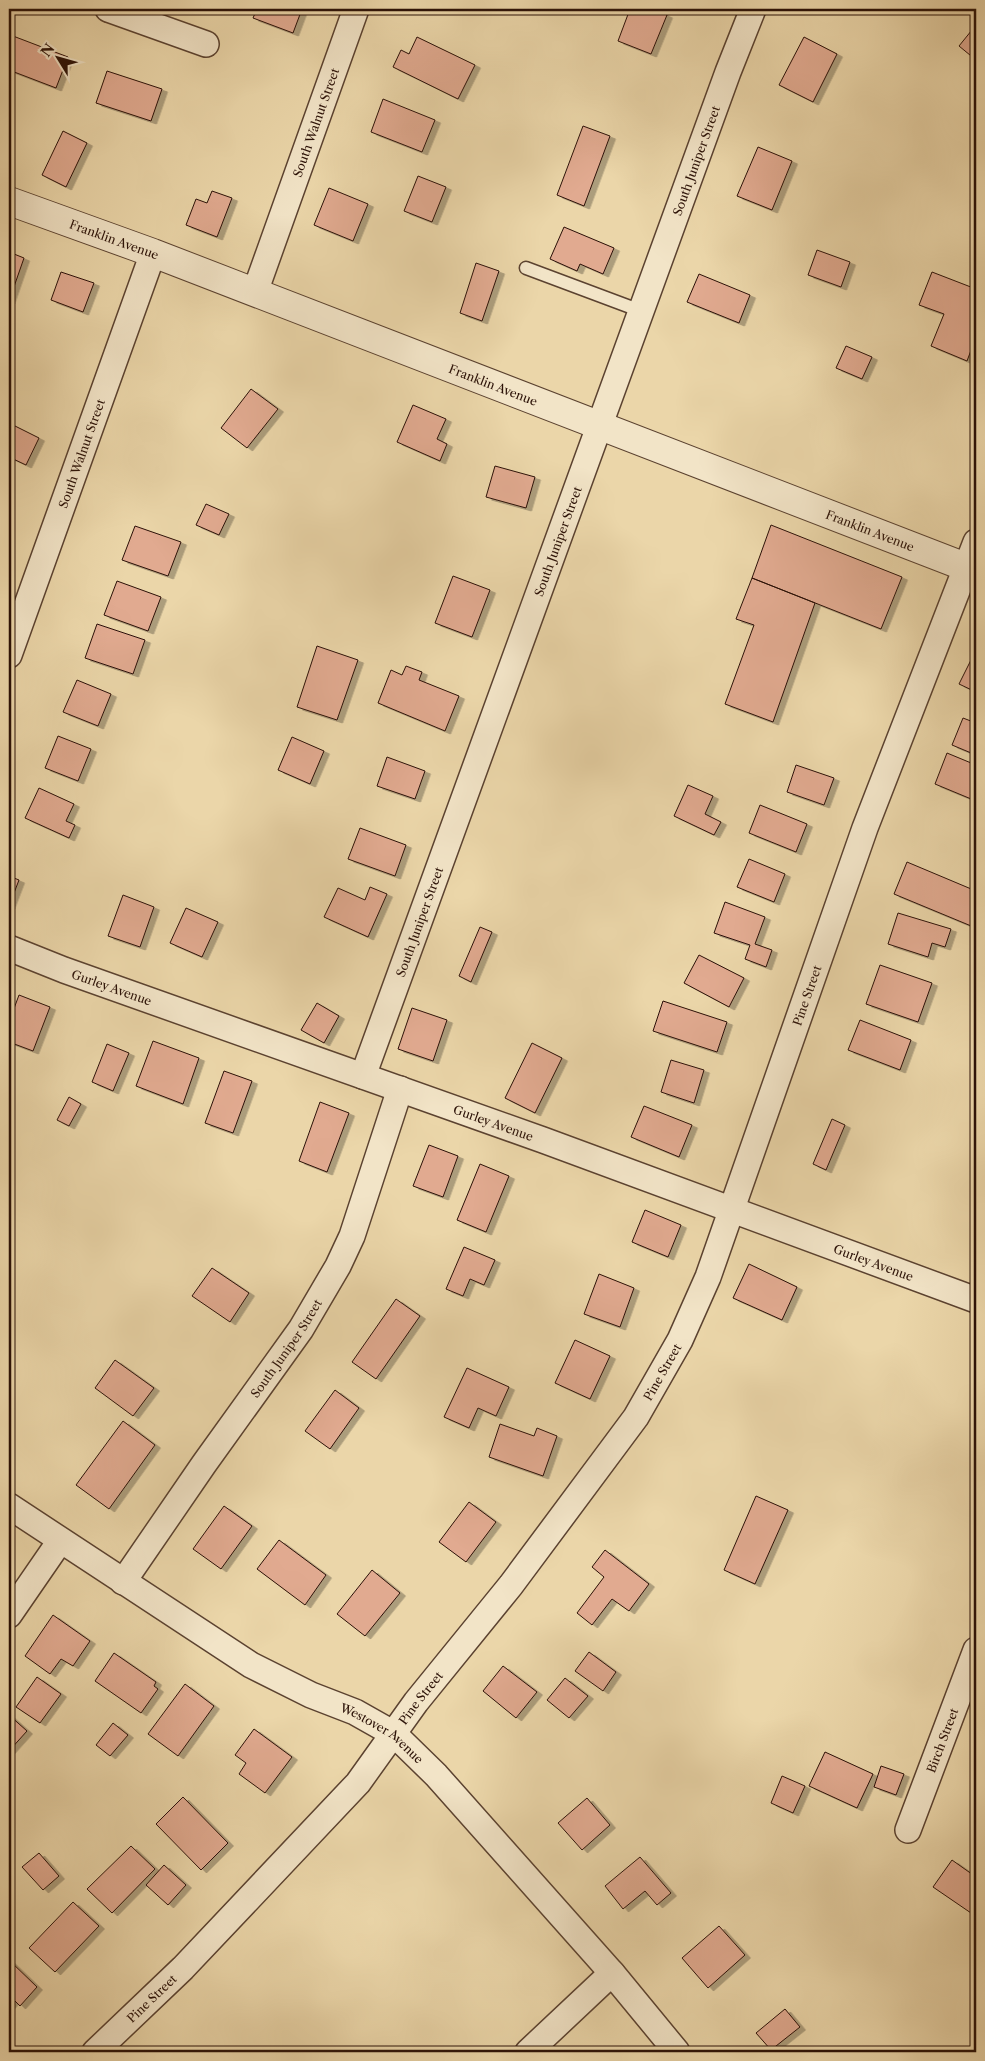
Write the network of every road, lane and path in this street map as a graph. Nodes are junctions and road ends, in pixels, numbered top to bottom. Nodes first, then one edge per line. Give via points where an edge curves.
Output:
1 (108, 9) edge
2 (356, 9) edge
3 (753, 9) edge
4 (206, 44) dead end
5 (9, 201) edge
6 (154, 253) junction
7 (526, 268) dead end
8 (255, 292) junction
9 (641, 311) junction
10 (600, 426) junction
11 (976, 542) edge
12 (971, 569) edge
13 (9, 655) edge
14 (9, 948) edge
15 (363, 1076) junction
16 (400, 1089) junction
17 (732, 1210) junction
18 (976, 1300) edge
19 (9, 1506) edge
20 (60, 1541) junction
21 (123, 1582) junction
22 (9, 1615) edge
23 (976, 1650) edge
24 (394, 1734) junction
25 (908, 1830) dead end
26 (612, 1973) junction
27 (95, 2052) edge
28 (528, 2052) edge
29 (677, 2052) edge

1 - 4 street
2 - 8 street, South Walnut Street
3 - 9 street, South Juniper Street
5 - 6 street, Franklin Avenue
6 - 8 street, Franklin Avenue
6 - 13 street, South Walnut Street
7 - 9 lane
8 - 10 street, Franklin Avenue
9 - 10 street, South Juniper Street
10 - 12 street, Franklin Avenue
10 - 15 street, South Juniper Street
11 - 12 street, Pine Street
12 - 17 street, Pine Street via 865,828
14 - 15 street, Gurley Avenue
15 - 16 street, Gurley Avenue
16 - 17 street, Gurley Avenue
16 - 21 street, South Juniper Street via 352,1236 338,1266 301,1330
17 - 18 street, Gurley Avenue
17 - 24 street, Pine Street via 708,1277 680,1340 636,1417 511,1585
19 - 20 street, Westover Avenue
20 - 21 street, Westover Avenue
20 - 22 street
21 - 24 street, Westover Avenue via 250,1665 355,1712
23 - 25 street, Birch Street
24 - 26 street, Westover Avenue via 436,1775
24 - 27 street, Pine Street via 358,1783 183,1968
26 - 28 street
26 - 29 street, Westover Avenue

